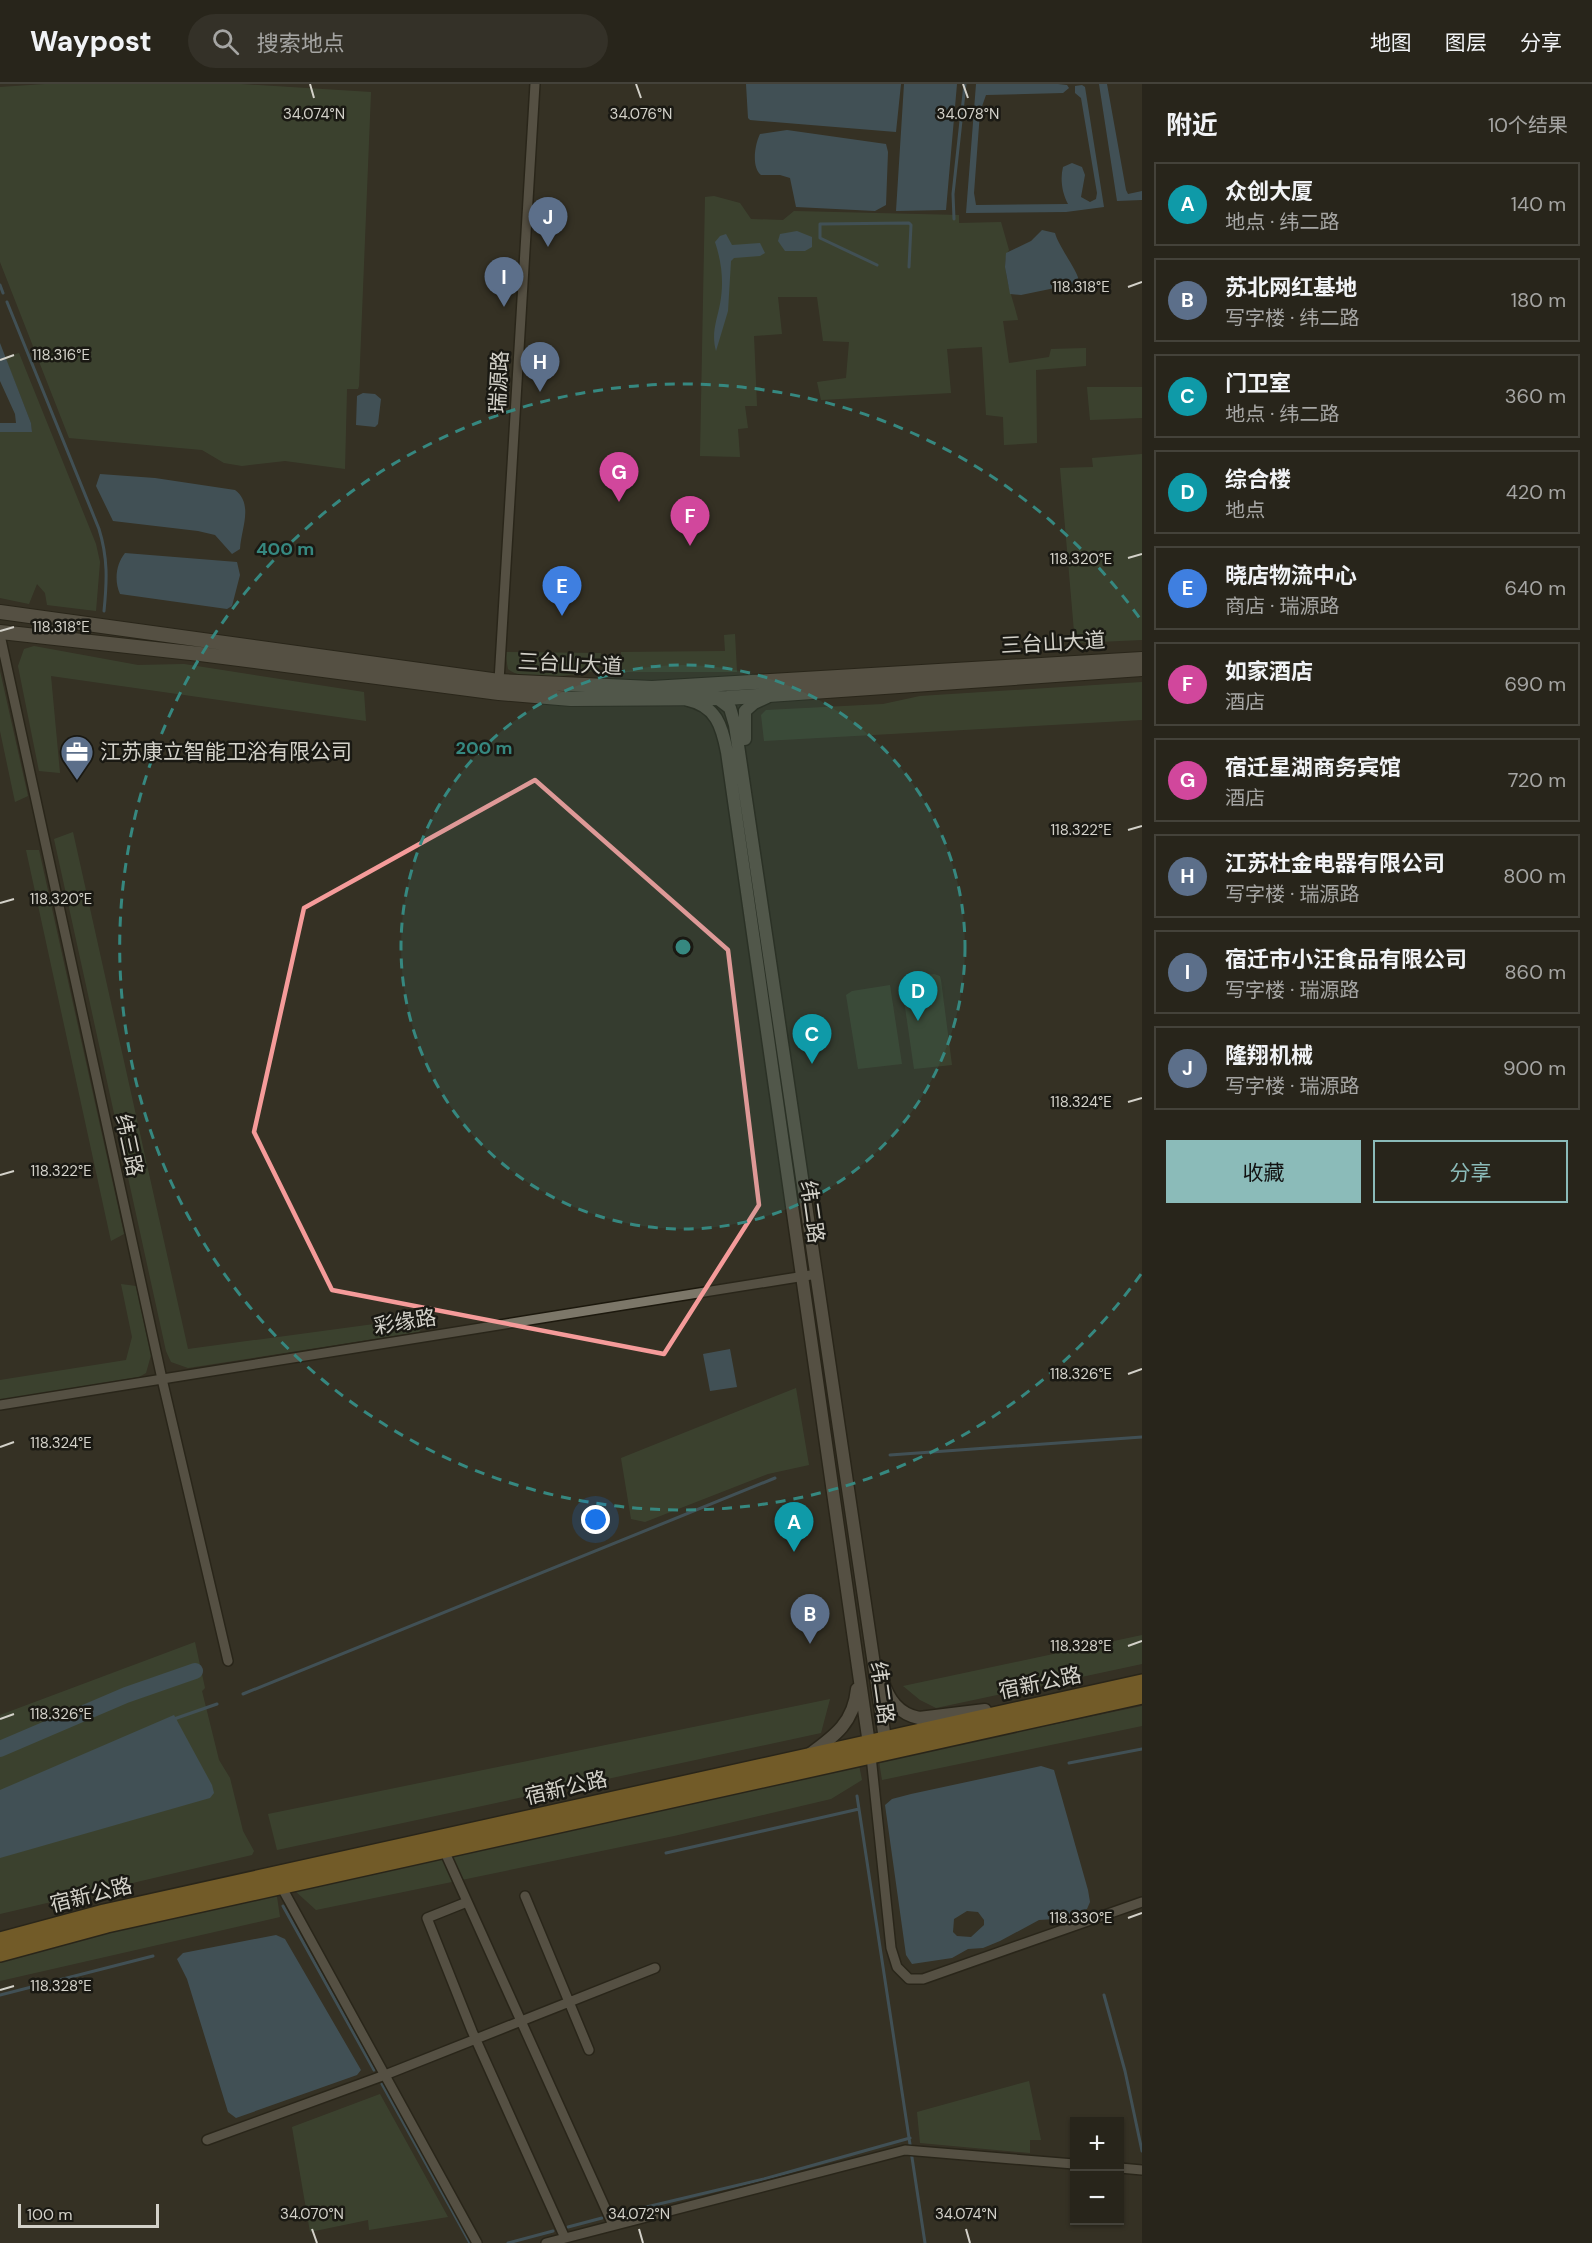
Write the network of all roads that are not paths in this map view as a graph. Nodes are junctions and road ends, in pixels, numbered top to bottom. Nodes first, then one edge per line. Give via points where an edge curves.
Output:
1 (535, 84) edge
2 (0, 612) edge
3 (0, 634) edge
4 (1142, 659) edge
5 (1142, 669) edge
6 (500, 681) junction
7 (690, 686) junction
8 (775, 695) junction
9 (718, 698) junction
10 (681, 699) junction
11 (753, 841) junction
12 (817, 1274) junction
13 (802, 1276) junction
14 (162, 1379) junction
15 (0, 1405) edge
16 (852, 1622) junction
17 (871, 1639) junction
18 (228, 1661) dead end
19 (1142, 1682) edge
20 (1142, 1696) edge
21 (1070, 1698) junction
22 (885, 1739) junction
23 (870, 1749) junction
24 (807, 1756) junction
25 (441, 1844) junction
26 (281, 1886) junction
27 (525, 1896) dead end
28 (467, 1902) junction
29 (1142, 1902) edge
30 (0, 1940) edge
31 (0, 1954) edge
32 (654, 1968) dead end
33 (568, 2002) junction
34 (521, 2020) junction
35 (476, 2038) junction
36 (589, 2050) dead end
37 (385, 2075) junction
38 (207, 2140) dead end
39 (1070, 2164) edge
40 (1124, 2168) edge
41 (1142, 2170) edge
42 (613, 2225) junction
43 (565, 2238) junction
44 (477, 2243) edge
45 (546, 2243) edge

1 - 6 street, 瑞源路
2 - 6 main road, 三台山大道
3 - 10 main road, 三台山大道 via 200,654 499,693 571,699
3 - 14 street, 纬三路
4 - 7 main road, 三台山大道
5 - 8 main road, 三台山大道
6 - 7 main road, 三台山大道
7 - 9 street
8 - 9 main road, 三台山大道
8 - 11 street via 748,706 744,716 755,806
9 - 10 main road, 三台山大道
9 - 11 street, 纬二路 via 730,708 735,725
10 - 13 street, 纬二路 via 701,703 717,717 724,732
11 - 12 street, 纬二路
12 - 13 street, 彩缘路
12 - 17 street, 纬二路
13 - 14 street, 彩缘路
13 - 16 street, 纬二路
14 - 15 street, 彩缘路
14 - 18 street, 纬三路
16 - 23 street, 纬二路
16 - 24 street via 855,1705 844,1727
17 - 21 street via 886,1690 900,1710 910,1716 938,1716
17 - 22 street, 纬二路
19 - 21 highway, 宿新公路
20 - 23 highway, 宿新公路
21 - 22 highway, 宿新公路
22 - 23 highway, 宿新公路
23 - 24 highway, 宿新公路
23 - 25 highway, 宿新公路
23 - 29 street via 891,1948 897,1967 909,1979 923,1978
24 - 25 highway, 宿新公路
25 - 26 highway, 宿新公路
25 - 28 street
25 - 30 highway, 宿新公路 via 104,1912
26 - 31 highway, 宿新公路 via 107,1925
26 - 37 street
27 - 33 street
28 - 34 street
28 - 35 street via 427,1918
32 - 33 street
33 - 34 street
33 - 36 street
34 - 35 street
34 - 42 street
35 - 37 street
35 - 43 street
37 - 38 street
37 - 44 street
39 - 42 street via 912,2151
40 - 41 street
42 - 43 street
43 - 45 street

